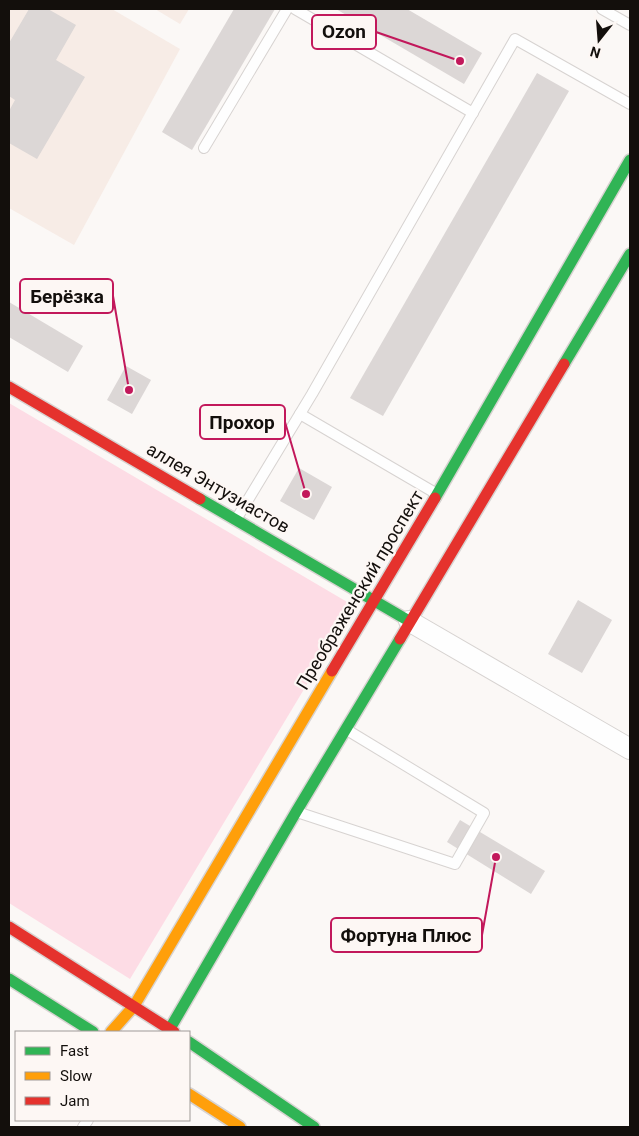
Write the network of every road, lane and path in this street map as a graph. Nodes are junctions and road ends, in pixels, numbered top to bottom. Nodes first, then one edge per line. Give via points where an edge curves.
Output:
1 (287, 9) edge
2 (295, 9) edge
3 (602, 9) edge
4 (630, 25) edge
5 (630, 104) edge
6 (473, 112) junction
7 (204, 148) dead end
8 (630, 160) edge
9 (630, 254) edge
10 (9, 386) edge
11 (300, 414) junction
12 (438, 495) junction
13 (236, 519) junction
14 (375, 600) junction
15 (409, 621) junction
16 (345, 729) junction
17 (630, 749) edge
18 (296, 812) junction
19 (9, 927) edge
20 (9, 979) edge
21 (134, 1006) junction
22 (91, 1031) edge
23 (112, 1031) edge
24 (171, 1031) edge
25 (190, 1043) edge
26 (190, 1095) edge
27 (240, 1127) edge
28 (314, 1127) edge

1 - 7 lane
2 - 6 lane
3 - 4 lane
5 - 6 lane via 515,39
6 - 11 lane
8 - 12 street, Преображенский проспект
9 - 15 street
10 - 13 street, аллея Энтузиастов
11 - 12 lane
11 - 13 lane
12 - 14 street, Преображенский проспект
13 - 14 street, аллея Энтузиастов
14 - 15 street, аллея Энтузиастов
14 - 21 street, Преображенский проспект
15 - 16 street
15 - 17 street
16 - 18 street
16 - 18 lane via 484,813 455,864
18 - 24 street
19 - 21 street
20 - 22 street
21 - 23 street, Преображенский проспект
21 - 24 street
25 - 28 street
26 - 27 street

